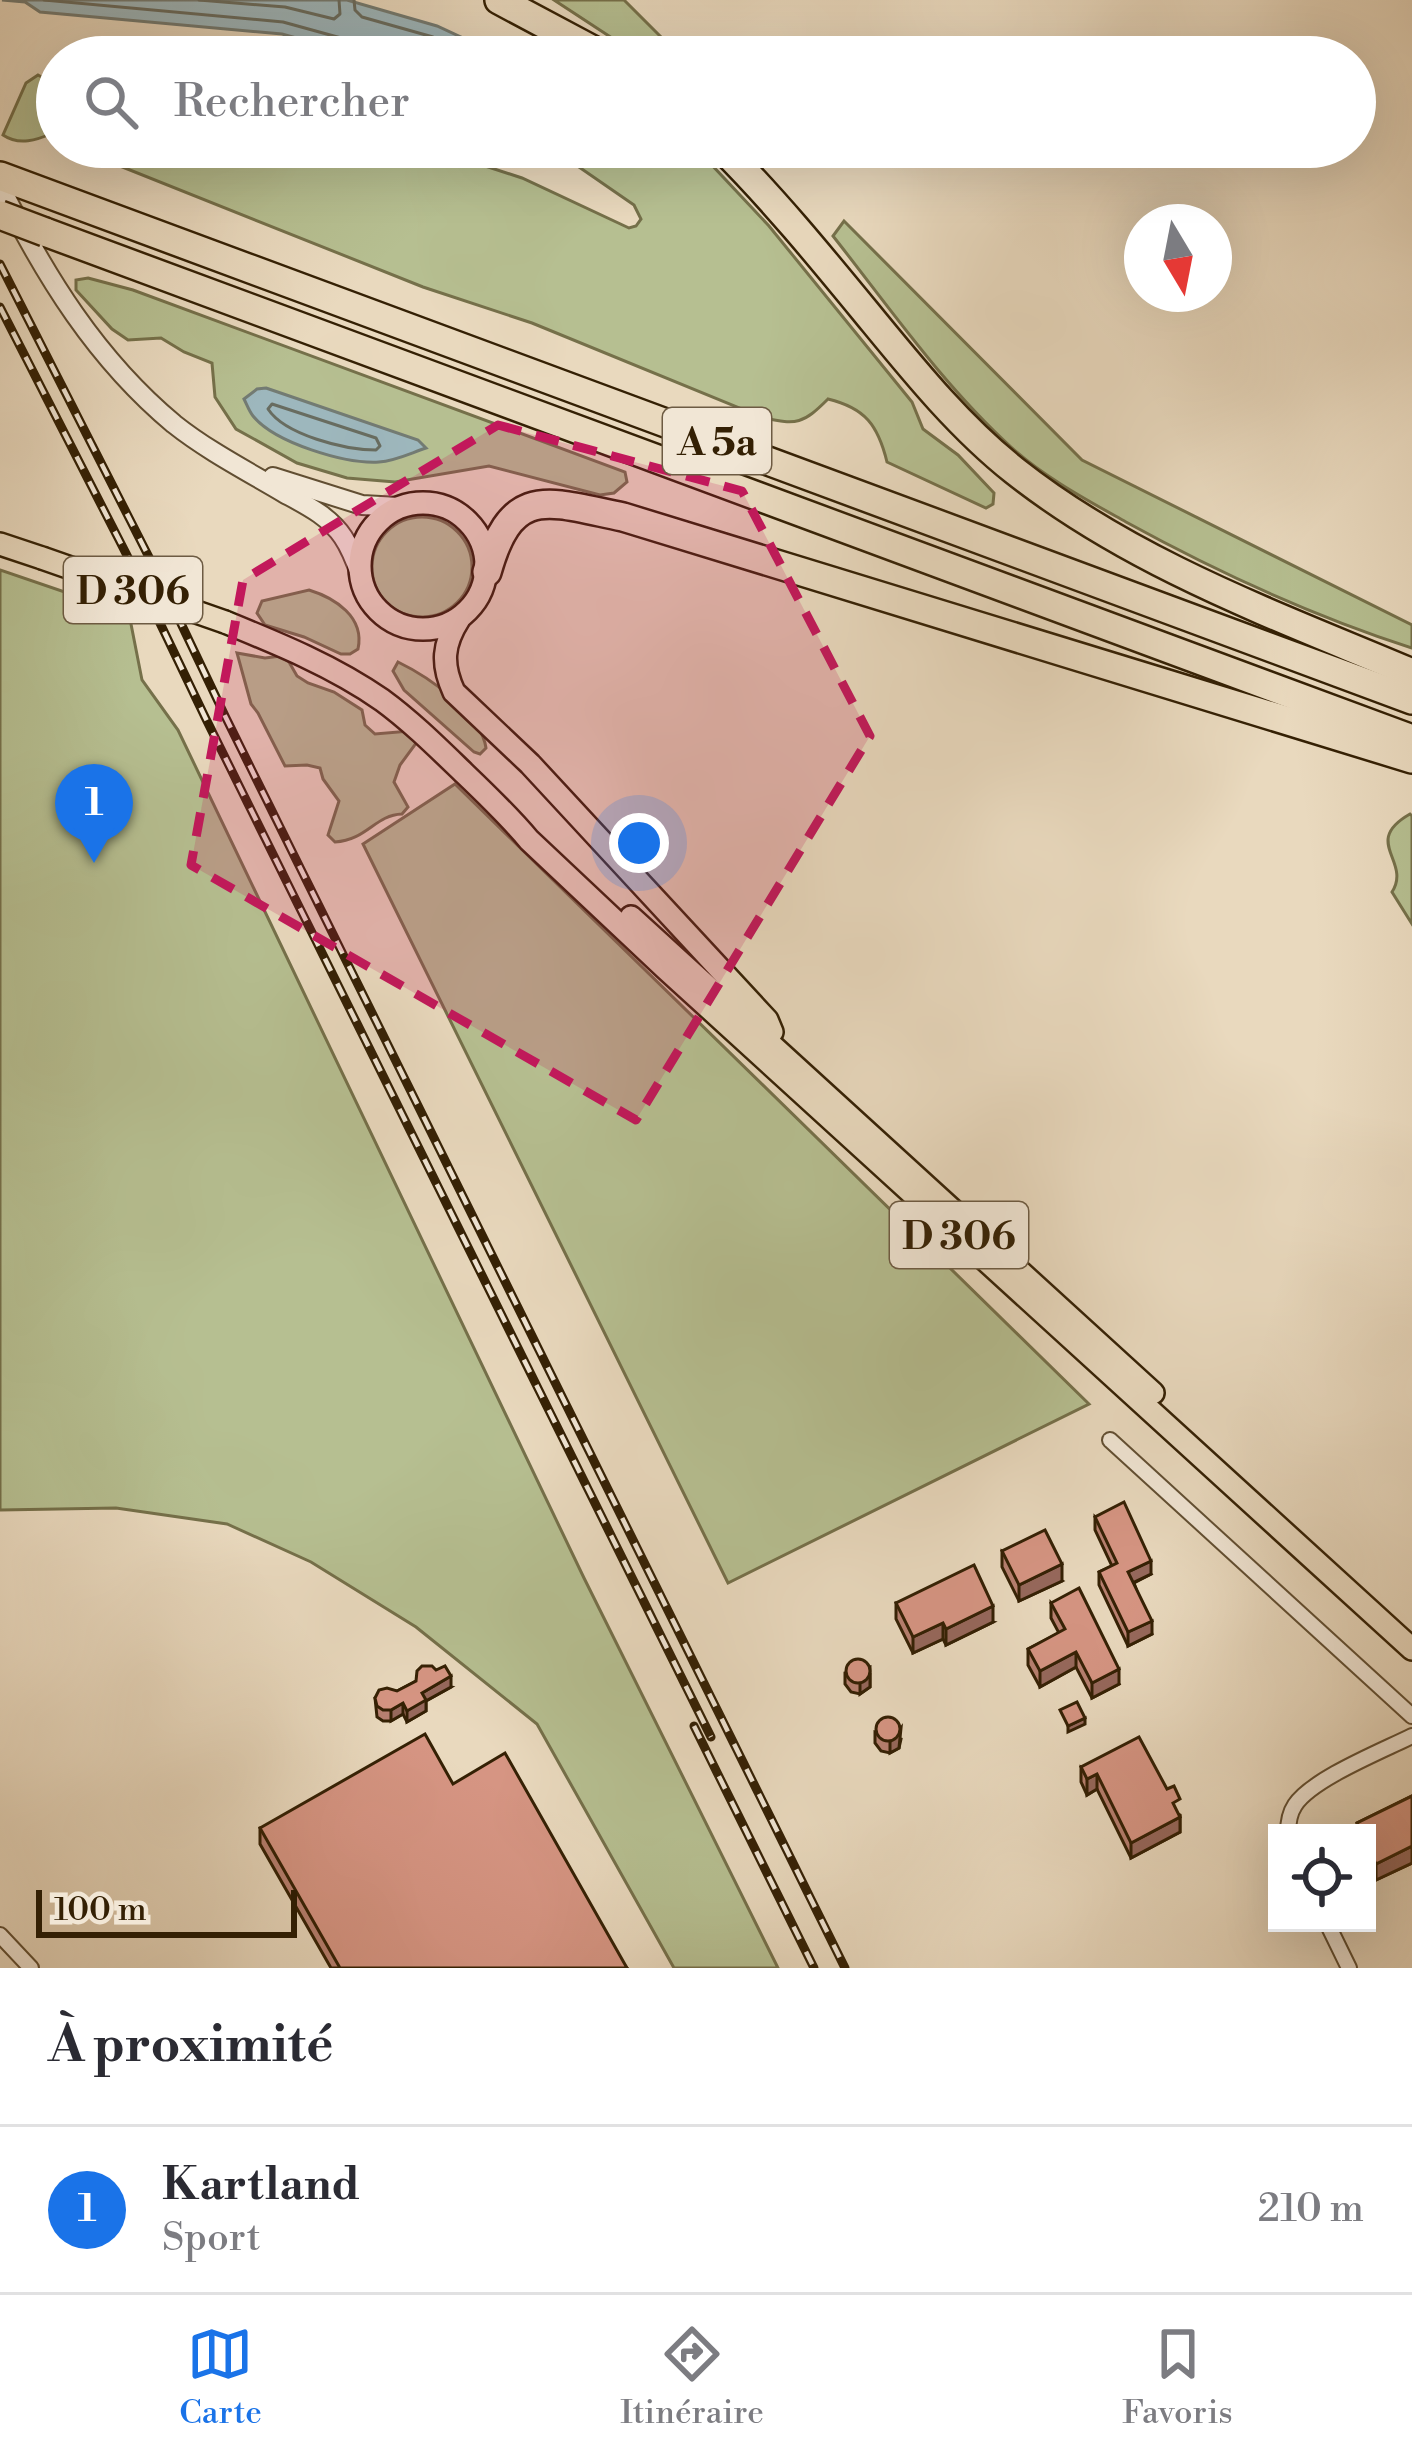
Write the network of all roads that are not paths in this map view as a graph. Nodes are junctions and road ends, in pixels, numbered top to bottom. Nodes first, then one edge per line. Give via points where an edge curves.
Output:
1 (499, 0) edge
2 (567, 36) edge
3 (740, 168) edge
4 (7, 182) edge
5 (0, 215) edge
6 (240, 466) junction
7 (399, 507) junction
8 (0, 544) edge
9 (487, 572) junction
10 (362, 579) junction
11 (459, 619) junction
12 (1412, 673) edge
13 (1412, 700) edge
14 (1412, 739) edge
15 (1412, 759) edge
16 (510, 817) junction
17 (779, 1049) junction
18 (1110, 1440) dead end
19 (1412, 1629) edge
20 (1412, 1648) edge
21 (1412, 1716) edge
22 (1412, 1736) edge
23 (1290, 1824) edge
24 (1331, 1932) edge
25 (0, 1935) edge
26 (32, 1968) edge
27 (1349, 1968) edge

1 - 2 highway
3 - 12 highway via 908,363 1013,469 1118,540 1207,586
4 - 6 street via 54,286 100,350 176,425
4 - 13 highway, A 5a
5 - 14 highway, A 5a, bridge
6 - 7 street via 362,505
6 - 10 street via 324,516
7 - 9 main road via 425,502 467,518
7 - 10 main road via 367,536
8 - 16 main road, D 306, bridge via 224,622 331,669 419,729
9 - 11 main road
9 - 15 highway via 520,509 560,504
10 - 11 main road via 366,595 396,625 439,628
11 - 17 main road via 445,652 454,692 767,1020
16 - 17 main road, D 306
16 - 20 main road, D 306 via 665,968
17 - 19 main road, D 306
18 - 21 street
22 - 23 street via 1303,1795
24 - 27 street
25 - 26 street

